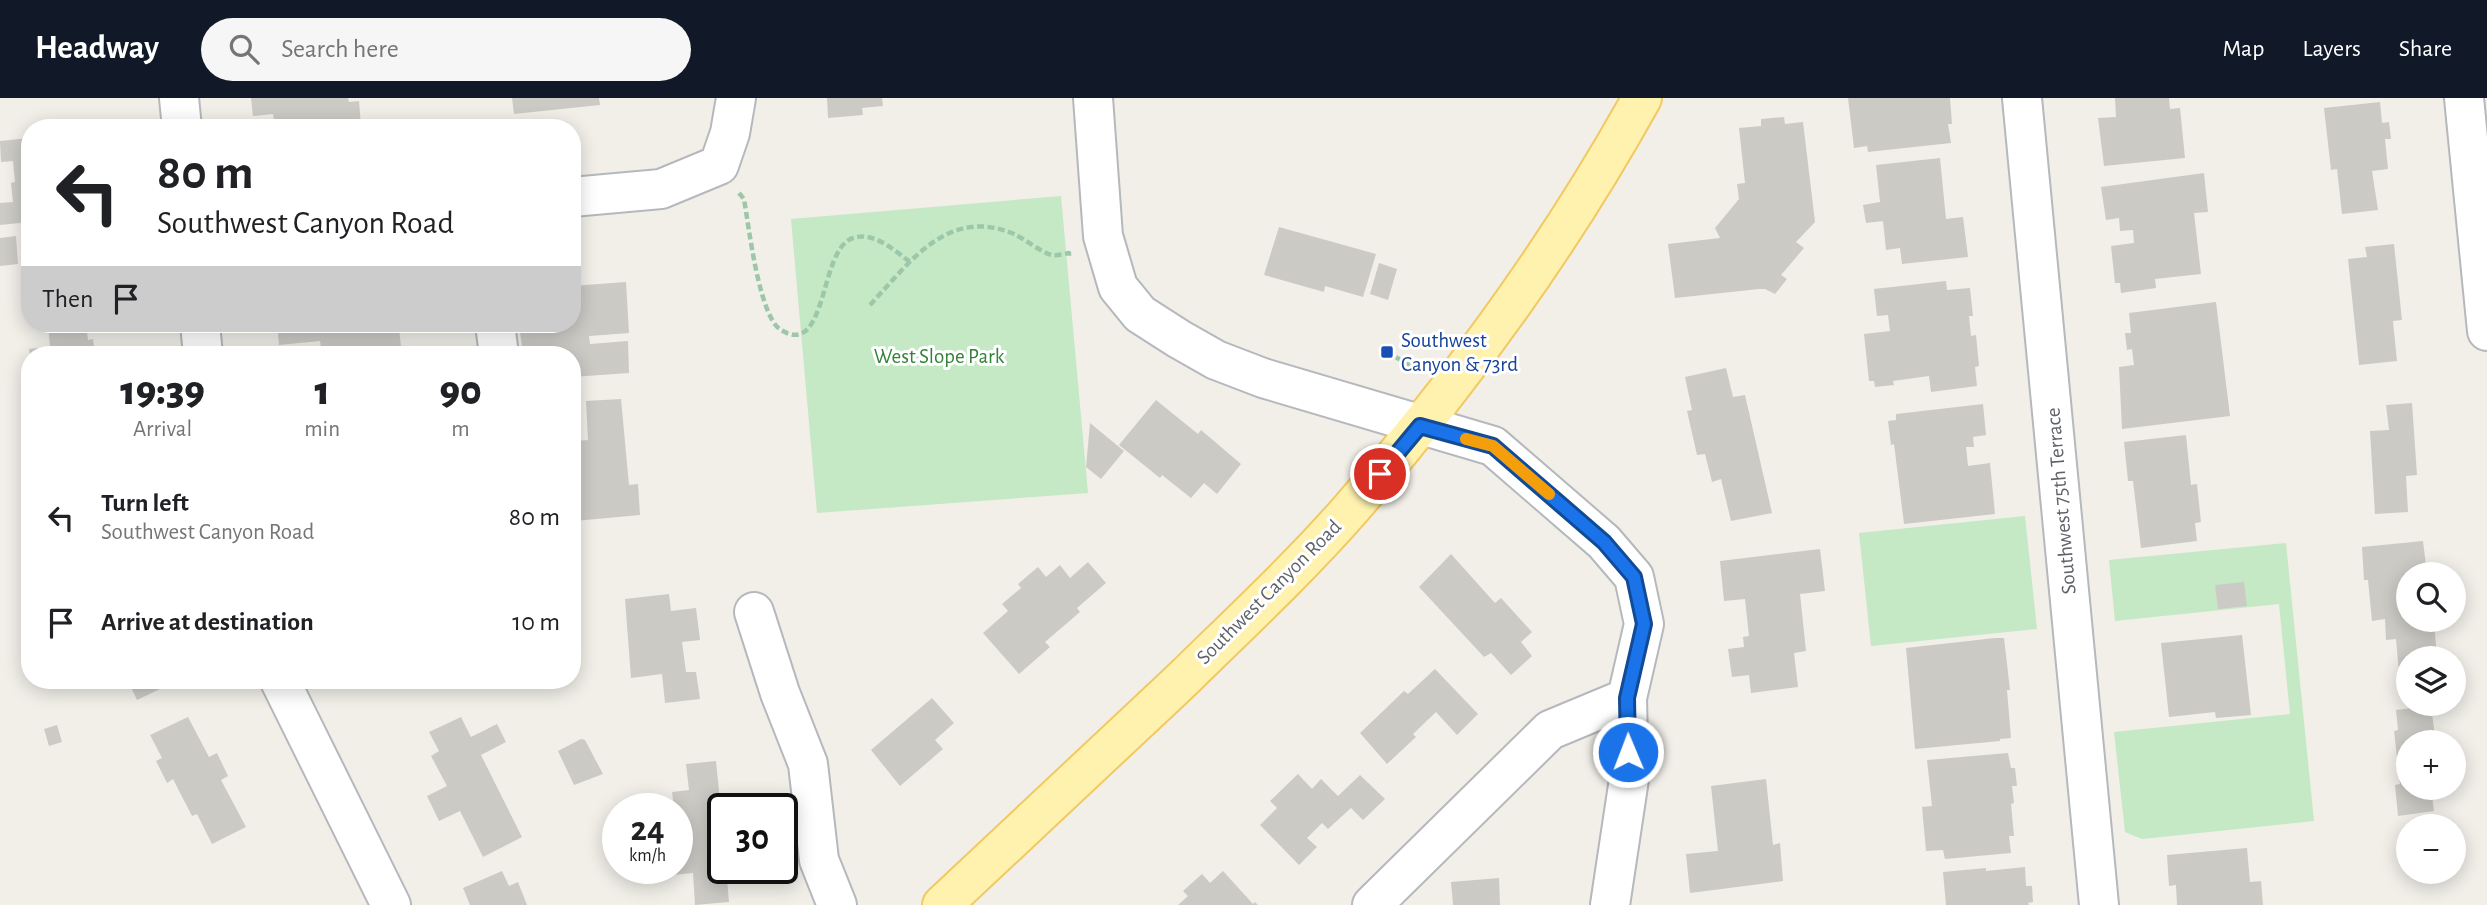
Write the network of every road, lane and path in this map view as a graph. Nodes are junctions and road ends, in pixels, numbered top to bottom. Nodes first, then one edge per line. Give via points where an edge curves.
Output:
1 (179, 98) edge
2 (736, 98) edge
3 (1093, 98) edge
4 (1642, 98) edge
5 (2022, 98) edge
6 (2464, 98) edge
7 (181, 119) edge
8 (719, 165) junction
9 (581, 197) edge
10 (1109, 257) junction
11 (910, 262) junction
12 (870, 305) dead end
13 (2487, 331) edge
14 (1420, 426) junction
15 (754, 612) dead end
16 (284, 689) edge
17 (1627, 698) junction
18 (391, 905) edge
19 (837, 905) edge
20 (942, 905) edge
21 (1371, 905) edge
22 (1611, 905) edge
23 (2099, 905) edge

1 - 7 street
2 - 8 street
3 - 10 street via 1103,236
4 - 14 main road, Southwest Canyon Road via 1528,283
5 - 23 street, Southwest 75th Terrace
6 - 13 street
8 - 9 street via 661,190
8 - 11 path via 744,199 764,301 774,326 786,333 808,330 815,322 833,260 853,238 866,236 885,244
10 - 11 path via 1070,263 1069,253 1052,255 1004,230 973,226 948,232
10 - 14 street via 1118,287 1140,314 1216,360
11 - 12 path
14 - 17 street via 1493,446 1604,542 1634,577 1644,624
14 - 20 main road, Southwest Canyon Road via 1269,596
15 - 19 street via 808,764 819,860
16 - 18 street
17 - 21 street via 1550,730
17 - 22 street via 1629,779

